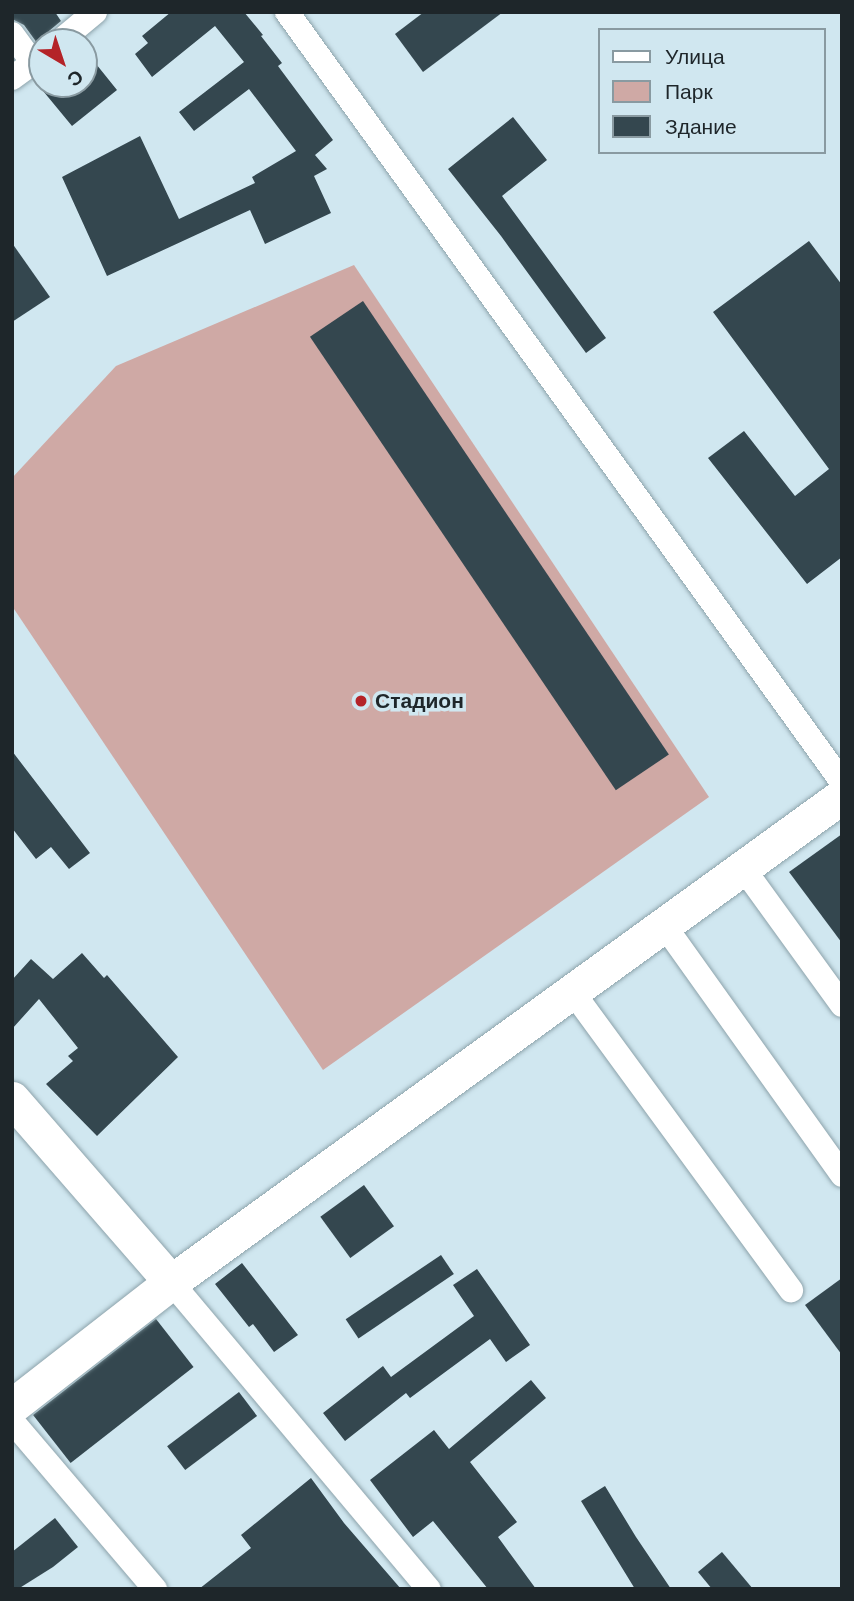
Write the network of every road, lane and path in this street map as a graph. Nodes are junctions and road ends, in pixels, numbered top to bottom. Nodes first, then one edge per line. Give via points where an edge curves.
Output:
1 (95, 12) edge
2 (296, 15) edge
3 (76, 28) edge
4 (12, 34) edge
5 (28, 50) edge
6 (28, 67) edge
7 (12, 78) edge
8 (842, 782) edge
9 (842, 796) edge
10 (743, 868) junction
11 (664, 925) junction
12 (572, 992) junction
13 (842, 1004) edge
14 (12, 1099) edge
15 (842, 1175) edge
16 (171, 1282) junction
17 (790, 1290) dead end
18 (12, 1405) edge
19 (12, 1420) edge
20 (155, 1589) edge
21 (429, 1589) edge

1 - 3 street
2 - 8 street
4 - 5 street
6 - 7 street
9 - 10 street
10 - 11 street
10 - 13 street
11 - 12 street
11 - 15 street
12 - 16 street
12 - 17 street
14 - 16 street
16 - 18 street
16 - 21 street
19 - 20 street

